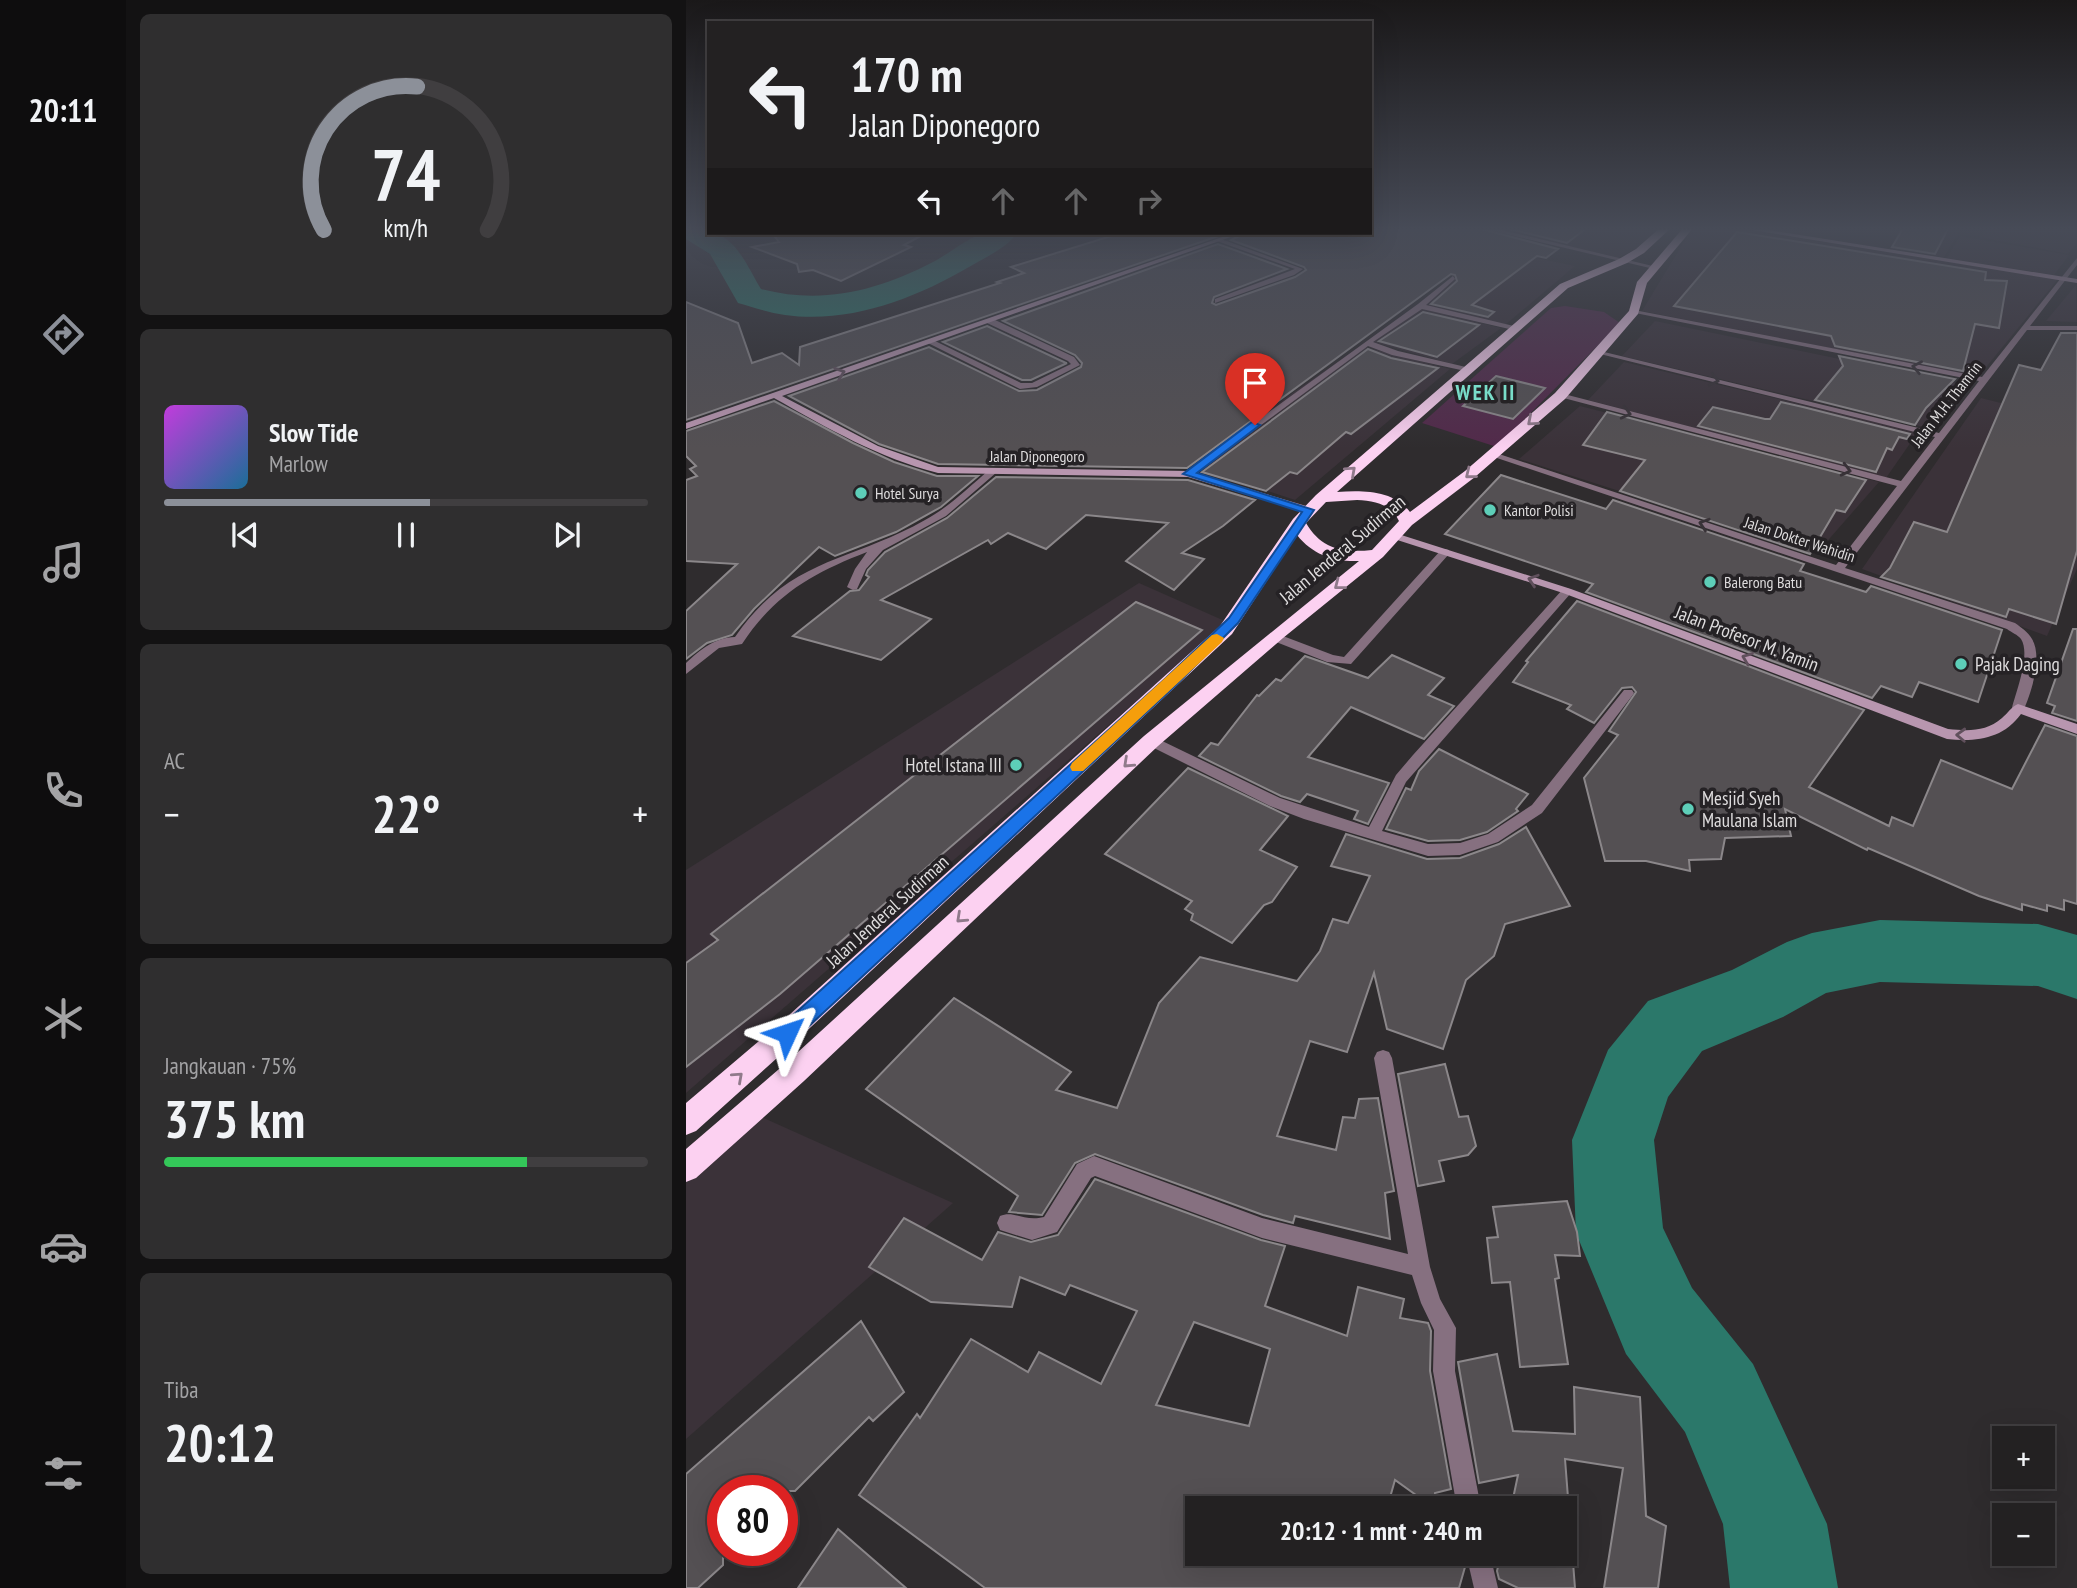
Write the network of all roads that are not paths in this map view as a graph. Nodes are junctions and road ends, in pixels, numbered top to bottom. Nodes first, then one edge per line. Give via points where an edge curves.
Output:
1 (1046, 301) edge
2 (1427, 301) edge
3 (1546, 301) edge
4 (1633, 301) edge
5 (2046, 301) edge
6 (1421, 306) junction
7 (1634, 312) junction
8 (990, 321) junction
9 (1515, 328) junction
10 (2026, 328) junction
11 (2077, 328) edge
12 (930, 342) junction
13 (1367, 342) junction
14 (1600, 353) junction
15 (1467, 370) junction
16 (1984, 380) junction
17 (776, 396) junction
18 (1560, 396) junction
19 (686, 426) edge
20 (1941, 436) junction
21 (1493, 455) junction
22 (992, 472) junction
23 (1189, 474) junction
24 (1903, 485) junction
25 (1309, 510) junction
26 (1401, 529) junction
27 (887, 542) junction
28 (1445, 552) junction
29 (1377, 554) junction
30 (1839, 568) junction
31 (853, 587) dead end
32 (1567, 591) junction
33 (1275, 637) junction
34 (686, 670) edge
35 (1628, 693) dead end
36 (2018, 708) junction
37 (2077, 729) edge
38 (1151, 741) junction
39 (1372, 835) junction
40 (1383, 1058) dead end
41 (686, 1121) edge
42 (686, 1168) edge
43 (1007, 1223) dead end
44 (1420, 1267) junction
45 (1467, 1496) edge
46 (1481, 1566) edge
47 (1486, 1588) edge

1 - 8 street
2 - 6 street
3 - 9 highway, Jalan Jenderal Sudirman
4 - 7 highway, Jalan Jenderal Sudirman
5 - 10 street, Jalan M.H. Thamrin
6 - 9 street
6 - 13 street
7 - 14 highway, Jalan Jenderal Sudirman
16 -> 7 street
8 - 12 street
8 - 12 street via 1076,365 1034,385 1020,386
9 - 15 highway, Jalan Jenderal Sudirman
10 - 11 street
10 - 16 street, Jalan M.H. Thamrin
17 -> 12 street
13 - 15 street
13 - 23 street
14 - 18 highway, Jalan Jenderal Sudirman
14 -> 20 street
25 -> 15 highway, Jalan Jenderal Sudirman
16 - 20 street, Jalan M.H. Thamrin
17 - 19 street
17 - 22 street, Jalan Diponegoro via 909,462 938,470
18 -> 21 highway, Jalan Jenderal Sudirman
18 -> 24 street
20 - 24 street, Jalan M.H. Thamrin
21 -> 26 highway, Jalan Jenderal Sudirman
30 -> 21 street, Jalan Dokter Wahidin
22 - 23 street, Jalan Diponegoro
22 - 27 street via 943,514
23 - 25 street, Jalan Diponegoro
24 - 30 street, Jalan M.H. Thamrin
25 - 26 highway via 1356,495 1379,499 1398,508
25 - 29 highway via 1307,540 1324,551 1356,557
41 -> 25 highway, Jalan Jenderal Sudirman via 1226,630
26 - 28 street, Jalan Profesor M. Yamin
26 - 29 highway, Jalan Jenderal Sudirman
27 - 31 street via 866,558
27 - 34 street via 827,563 778,592 738,641 710,647
32 -> 28 street, Jalan Profesor M. Yamin
28 - 33 street via 1347,661
29 -> 33 highway, Jalan Jenderal Sudirman
30 - 36 street, Jalan Dokter Wahidin via 2019,631 2029,646 2029,666
36 -> 32 street, Jalan Profesor M. Yamin via 2009,722 1994,731 1947,734
32 - 39 street via 1401,779
33 - 38 highway, Jalan Jenderal Sudirman
35 - 39 street via 1537,809 1513,827 1476,844 1444,850
36 - 37 street
38 - 39 street via 1275,802
38 -> 42 highway, Jalan Jenderal Sudirman via 796,1072
40 - 44 street
43 - 44 street via 1032,1230 1050,1225 1084,1171 1094,1166 1262,1228
44 - 45 street via 1445,1328 1444,1371
46 - 47 street

